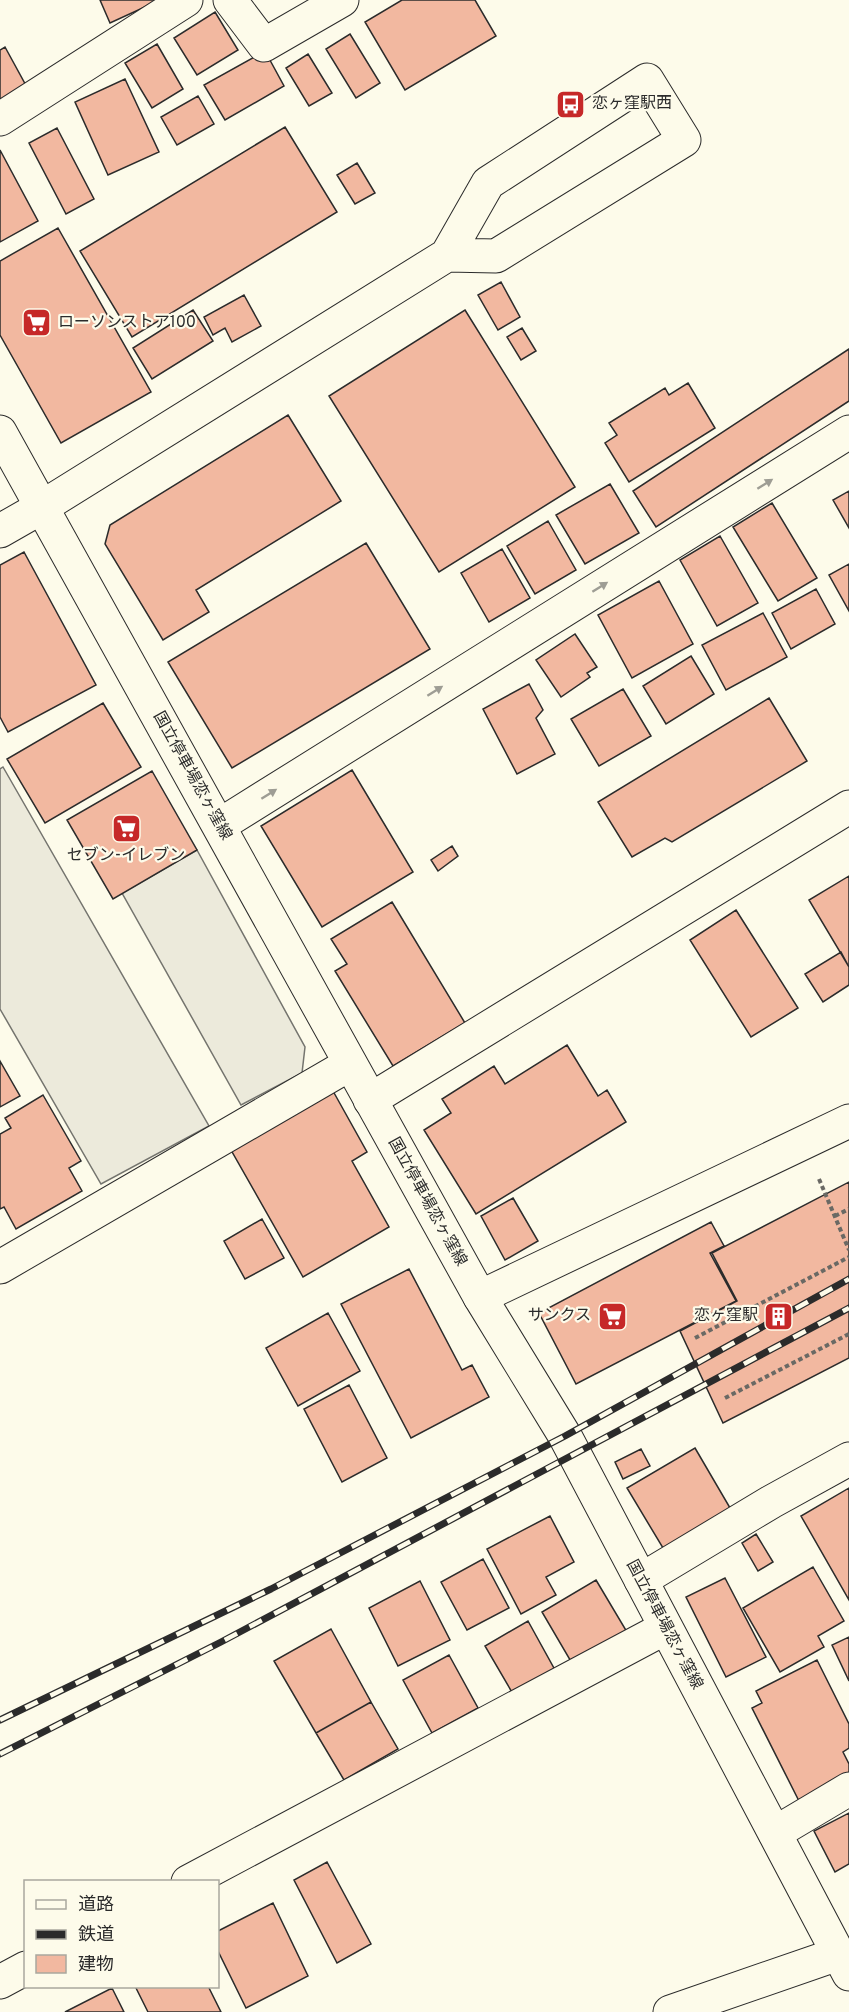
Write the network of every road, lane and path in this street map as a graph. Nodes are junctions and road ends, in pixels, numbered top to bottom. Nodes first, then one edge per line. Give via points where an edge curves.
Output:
1 (186, 0) edge
2 (230, 0) edge
3 (342, 0) edge
4 (0, 119) edge
5 (447, 255) junction
6 (0, 432) edge
7 (849, 432) edge
8 (42, 507) junction
9 (0, 531) edge
10 (849, 807) edge
11 (220, 825) junction
12 (350, 1064) junction
13 (370, 1100) junction
14 (849, 1121) edge
15 (803, 1142) junction
16 (849, 1209) edge
17 (835, 1216) junction
18 (849, 1250) edge
19 (849, 1257) edge
20 (0, 1267) edge
21 (480, 1298) junction
22 (849, 1334) edge
23 (695, 1338) dead end
24 (725, 1398) dead end
25 (849, 1459) edge
26 (641, 1580) junction
27 (665, 1628) junction
28 (849, 1789) edge
29 (775, 1833) junction
30 (190, 1880) edge
31 (844, 1964) edge
32 (24, 1969) edge
33 (0, 1982) edge
34 (670, 2012) edge

1 - 4 street
2 - 3 street via 264,45
5 - 5 street via 489,183 646,80 684,140 496,256
5 - 8 street
6 - 8 street, 国立停車場恋ヶ窪線
11 -> 7 street
8 - 9 street
8 - 11 street, 国立停車場恋ヶ窪線
10 - 13 street
11 - 12 street, 国立停車場恋ヶ窪線
12 - 13 street, 国立停車場恋ヶ窪線
12 - 20 street
13 - 21 street, 国立停車場恋ヶ窪線
14 - 15 street
15 - 17 path
15 - 21 street
16 - 17 path
17 - 18 path
19 - 23 path
21 - 26 street, 国立停車場恋ヶ窪線 via 565,1436
22 - 24 path
25 - 26 street
26 - 27 street, 国立停車場恋ヶ窪線
27 - 29 street, 国立停車場恋ヶ窪線
27 - 30 street
28 - 29 street
29 - 31 street, 国立停車場恋ヶ窪線
31 - 34 street
32 - 33 street

